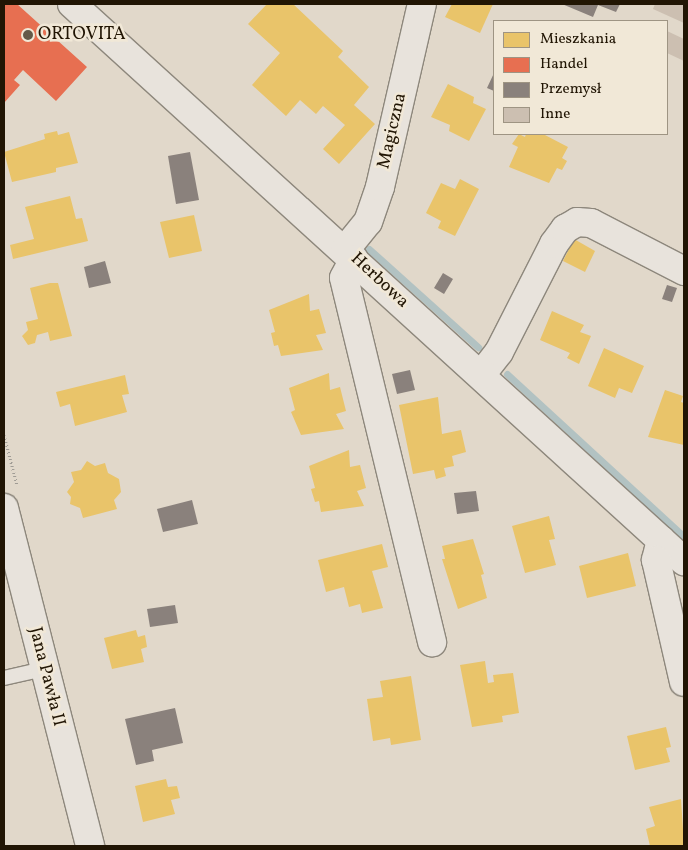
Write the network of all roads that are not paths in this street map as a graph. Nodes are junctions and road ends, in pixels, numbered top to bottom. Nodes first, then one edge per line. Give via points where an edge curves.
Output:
1 (72, 4) edge
2 (422, 4) edge
3 (350, 254) junction
4 (684, 271) edge
5 (481, 375) junction
6 (4, 508) edge
7 (662, 540) junction
8 (684, 561) edge
9 (432, 643) dead end
10 (44, 669) junction
11 (4, 678) edge
12 (684, 682) edge
13 (90, 846) edge

1 - 3 street, Herbowa
2 - 3 street, Magiczna via 380,186 368,222
3 - 5 street, Herbowa
3 - 9 street, Magiczna via 344,278
4 - 5 street via 591,223 577,222 565,229 554,244 499,352
5 - 7 street, Herbowa
6 - 10 street, Jana Pawła II
7 - 8 street, Herbowa
7 - 12 street via 656,560
10 - 11 lane
10 - 13 street, Jana Pawła II

